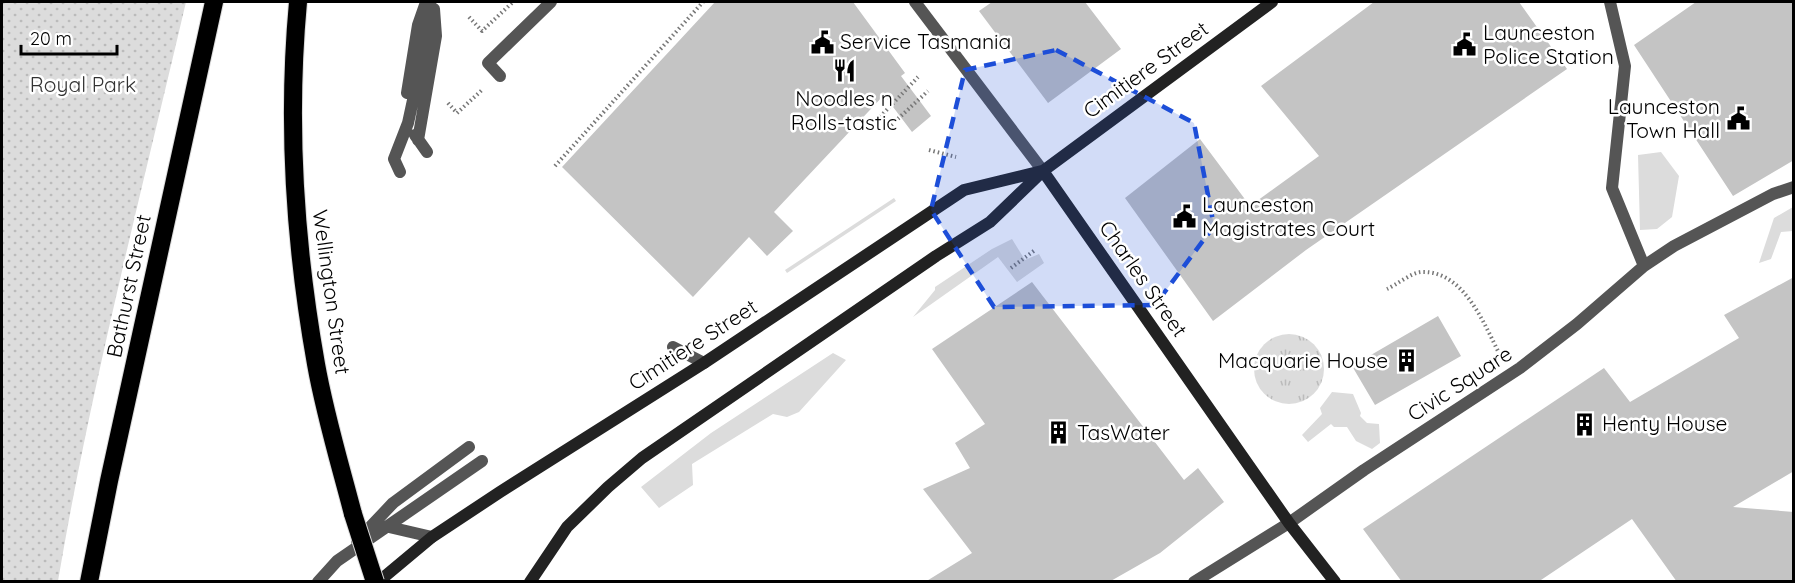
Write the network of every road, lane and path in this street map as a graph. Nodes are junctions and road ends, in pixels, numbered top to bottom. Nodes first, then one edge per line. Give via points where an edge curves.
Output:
1 (214, 2) edge
2 (430, 2) edge
3 (513, 2) edge
4 (551, 2) edge
5 (703, 2) edge
6 (915, 2) edge
7 (1272, 2) edge
8 (1610, 2) edge
9 (297, 9) edge
10 (469, 17) dead end
11 (500, 76) dead end
12 (918, 78) dead end
13 (481, 89) dead end
14 (928, 91) dead end
15 (448, 95) dead end
16 (880, 117) dead end
17 (408, 123) junction
18 (888, 128) dead end
19 (418, 140) junction
20 (929, 150) dead end
21 (427, 152) dead end
22 (956, 157) dead end
23 (394, 159) junction
24 (555, 166) dead end
25 (1043, 171) junction
26 (400, 172) dead end
27 (1794, 187) edge
28 (1035, 250) dead end
29 (1644, 266) junction
30 (1011, 268) dead end
31 (1388, 289) dead end
32 (673, 347) dead end
33 (704, 363) junction
34 (1510, 374) junction
35 (469, 447) dead end
36 (482, 461) dead end
37 (1289, 523) junction
38 (389, 527) junction
39 (432, 537) junction
40 (337, 561) junction
41 (89, 582) edge
42 (318, 582) edge
43 (377, 582) edge
44 (530, 582) edge
45 (1194, 582) edge
46 (1335, 582) edge

1 - 41 highway, Bathurst Street
2 - 17 street
2 - 19 street via 436,36
2 - 23 street via 418,21
3 - 10 path via 482,31
4 - 11 street via 488,63
5 - 24 path
6 - 25 street, Charles Street
7 - 25 main road, Cimitiere Street
8 - 29 street via 1625,66 1612,188
9 - 43 highway, Wellington Street, bridge via 296,196 316,364 353,514
12 - 16 path
13 - 15 path via 457,113 448,104
14 - 18 path
17 - 19 street
17 - 23 street
19 - 21 street
20 - 22 path
23 - 26 street
25 - 33 main road, Cimitiere Street via 964,190
25 - 37 main road, Charles Street
25 - 44 main road, Cimitiere Street via 990,222 642,458 567,527
27 - 29 street, Civic Square via 1674,246
28 - 30 path
29 - 34 street, Civic Square
31 - 34 path via 1419,272 1443,277 1463,290
32 - 33 street
33 - 39 main road, Cimitiere Street
34 - 37 street, Civic Square
35 - 40 street via 393,503
36 - 38 street
37 - 45 street, Civic Square
37 - 46 main road, Charles Street
38 - 39 street
38 - 40 street
39 - 43 main road, Cimitiere Street
40 - 42 street

